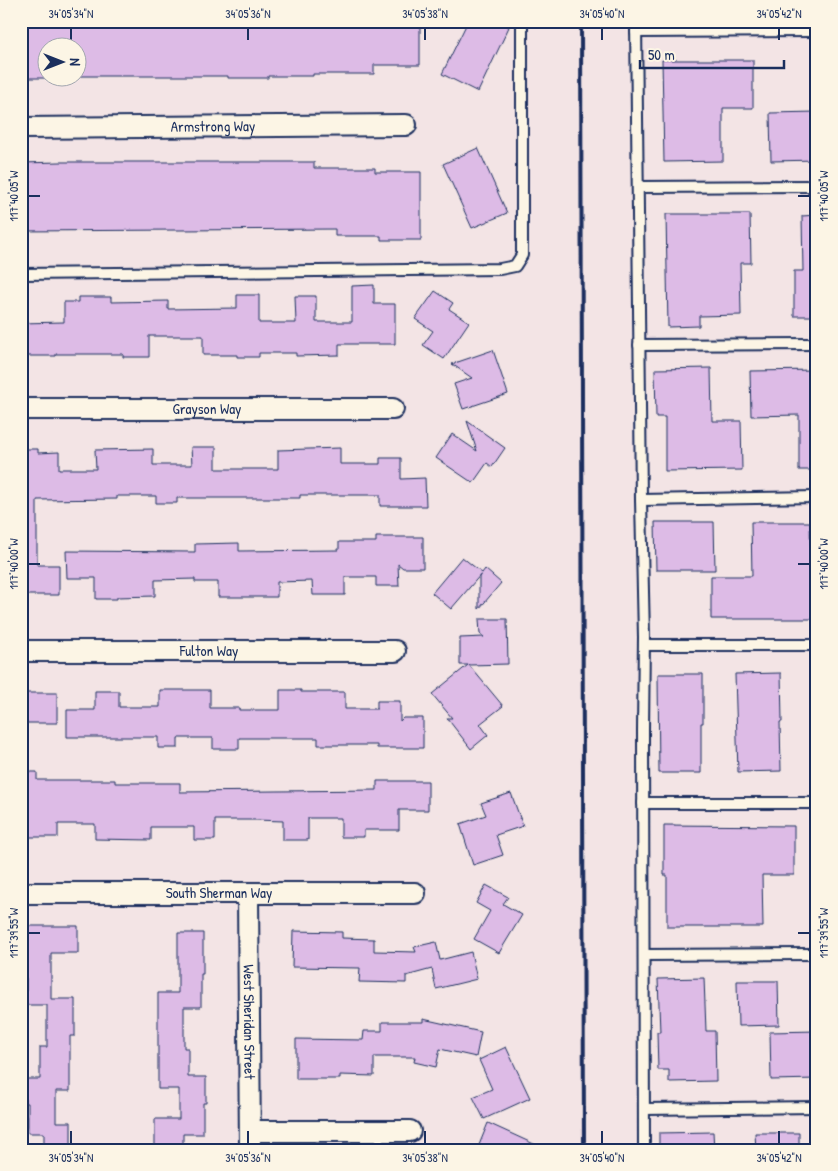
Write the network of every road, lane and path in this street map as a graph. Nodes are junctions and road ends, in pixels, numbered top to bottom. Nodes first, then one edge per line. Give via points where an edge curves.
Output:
1 (522, 21) edge
2 (636, 21) edge
3 (817, 31) edge
4 (636, 32) junction
5 (406, 125) dead end
6 (21, 128) edge
7 (817, 186) edge
8 (638, 187) junction
9 (21, 274) edge
10 (817, 344) edge
11 (639, 345) junction
12 (21, 409) edge
13 (393, 409) dead end
14 (817, 497) edge
15 (641, 500) junction
16 (644, 645) junction
17 (817, 645) edge
18 (21, 651) edge
19 (395, 651) dead end
20 (817, 803) edge
21 (643, 804) junction
22 (21, 893) edge
23 (248, 893) junction
24 (415, 893) dead end
25 (817, 954) edge
26 (644, 955) junction
27 (817, 1107) edge
28 (644, 1108) junction
29 (410, 1130) dead end
30 (250, 1140) edge
31 (644, 1150) edge

1 - 9 lane via 522,255 515,266 500,269
2 - 4 lane
3 - 4 lane
4 - 8 lane
5 - 6 street, Armstrong Way
7 - 8 lane
8 - 11 lane
10 - 11 lane
11 - 15 lane
12 - 13 street, Grayson Way
14 - 15 lane
15 - 16 lane
16 - 17 lane
16 - 21 lane
18 - 19 street, Fulton Way
20 - 21 lane
21 - 26 lane
22 - 23 street, South Sherman Way
23 - 24 street, South Sherman Way
23 - 30 street, West Sheridan Street
25 - 26 lane
26 - 28 lane
27 - 28 lane
28 - 31 lane
29 - 30 street

